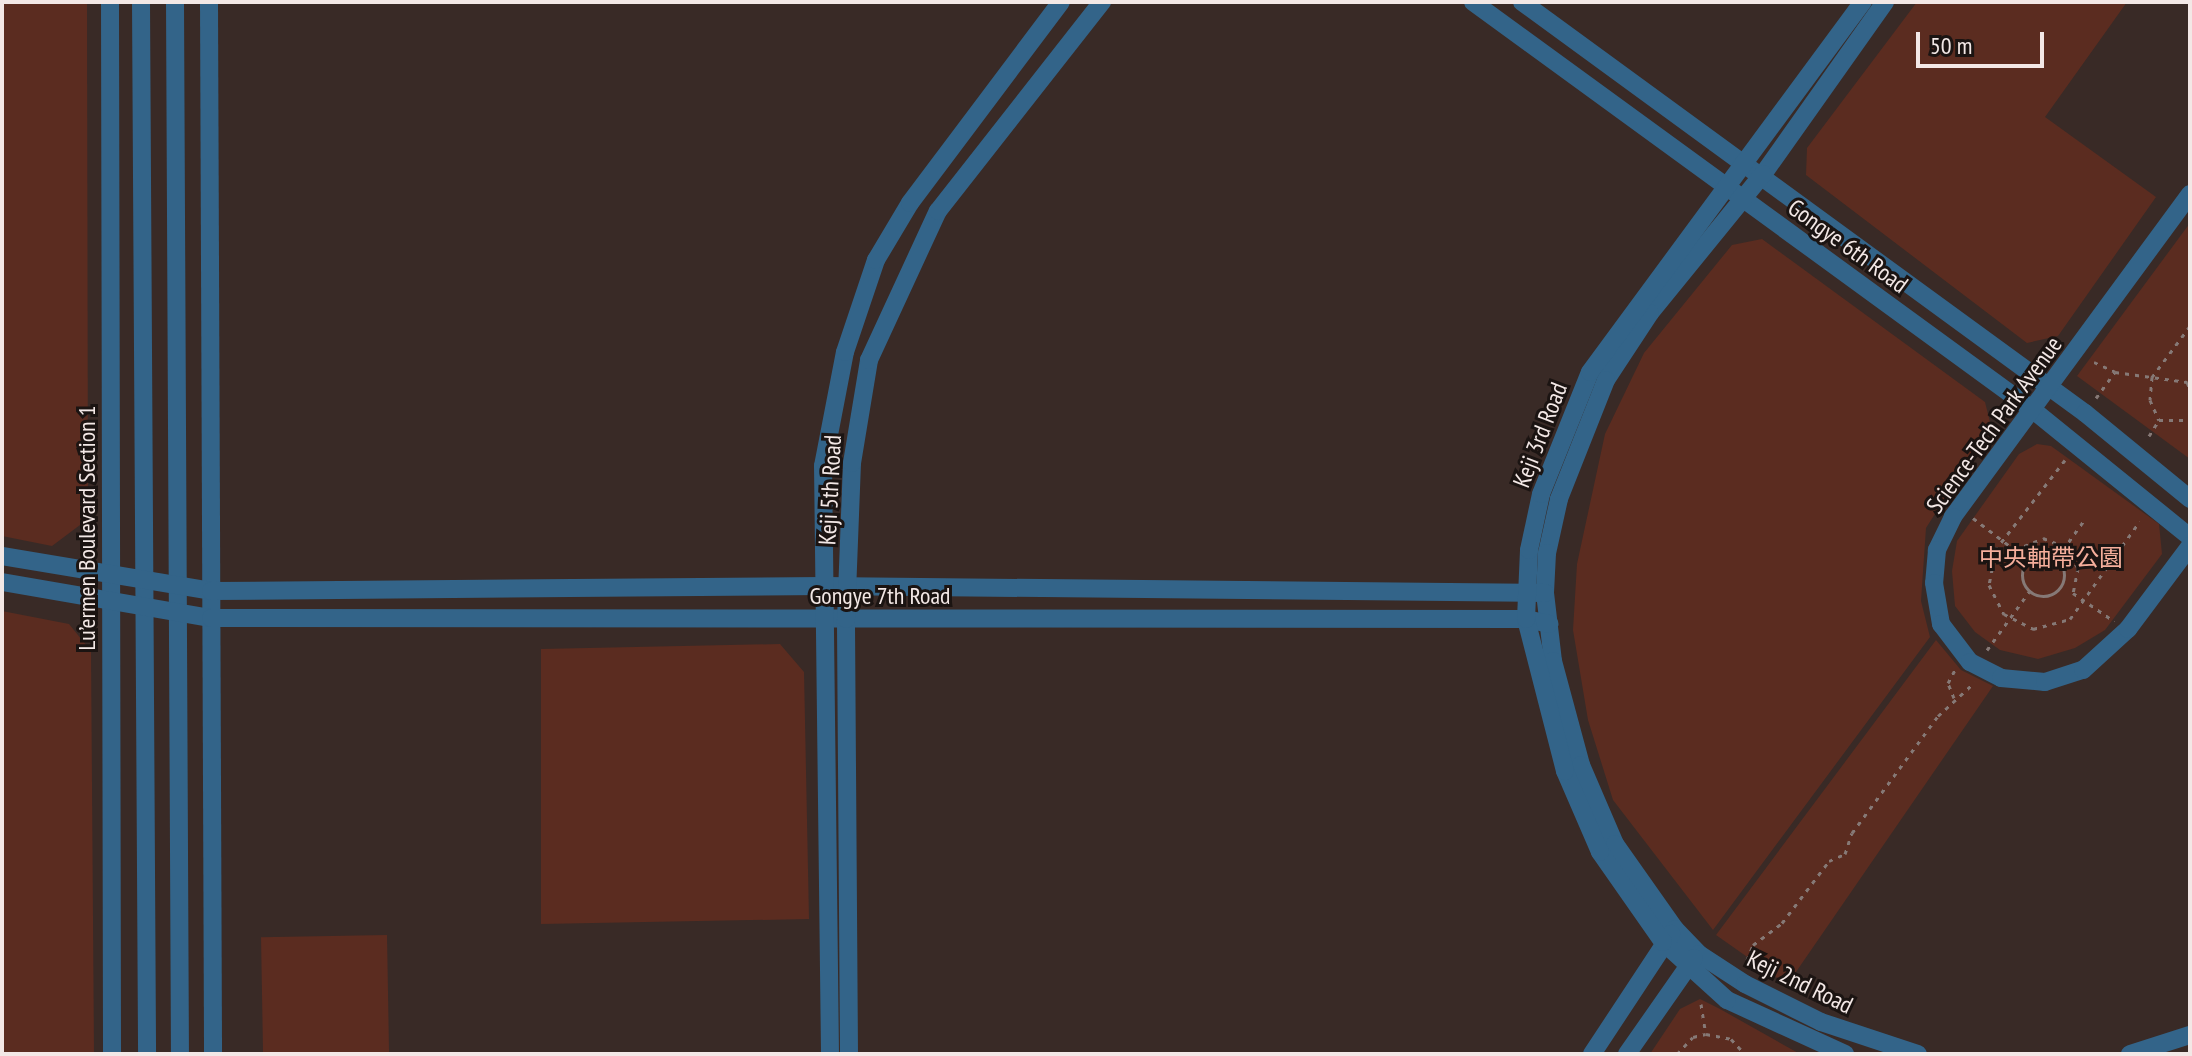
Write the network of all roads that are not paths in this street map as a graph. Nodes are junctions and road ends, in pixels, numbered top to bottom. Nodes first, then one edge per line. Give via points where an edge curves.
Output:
1 (110, 2) edge
2 (141, 2) edge
3 (175, 2) edge
4 (209, 2) edge
5 (1061, 2) edge
6 (1102, 2) edge
7 (1473, 2) edge
8 (1522, 2) edge
9 (1863, 2) edge
10 (1885, 2) edge
11 (1745, 161) junction
12 (1763, 174) junction
13 (1726, 186) junction
14 (2190, 194) edge
15 (1744, 199) junction
16 (2048, 390) junction
17 (2033, 410) junction
18 (2190, 499) edge
19 (2190, 537) edge
20 (2190, 546) edge
21 (2, 556) edge
22 (112, 574) junction
23 (144, 580) junction
24 (2, 582) edge
25 (178, 586) junction
26 (825, 586) junction
27 (850, 589) junction
28 (211, 591) junction
29 (1536, 593) junction
30 (110, 602) junction
31 (143, 609) junction
32 (178, 615) junction
33 (211, 618) junction
34 (846, 619) junction
35 (1526, 619) junction
36 (825, 620) junction
37 (1549, 624) junction
38 (1669, 936) junction
39 (1693, 959) junction
40 (2190, 1035) edge
41 (112, 1054) edge
42 (147, 1054) edge
43 (180, 1054) edge
44 (213, 1054) edge
45 (830, 1054) edge
46 (849, 1054) edge
47 (1592, 1054) edge
48 (1627, 1054) edge
49 (1845, 1054) edge
50 (1918, 1054) edge
51 (2130, 1054) edge

1 - 22 street, Lu’ermen Boulevard Section 1
2 - 23 street
3 - 25 street
4 - 28 street
5 - 26 street, Keji 5th Road via 910,203 876,260 845,352 823,466
6 - 27 street, Keji 5th Road via 938,211 903,279 869,360 854,448
7 - 13 street, Gongye 6th Road
8 - 11 street, Gongye 6th Road
9 - 11 street, Keji 3rd Road
10 - 12 street, Keji 3rd Road
11 - 12 street, Gongye 6th Road
11 - 13 street, Keji 3rd Road
12 - 15 street, Keji 3rd Road
12 - 16 street, Gongye 6th Road
13 - 15 street, Gongye 6th Road
13 - 29 street, Keji 3rd Road via 1590,372 1541,494 1529,550
14 - 16 street, Science-Tech Park Avenue
15 - 17 street, Gongye 6th Road
15 - 29 street, Keji 3rd Road via 1650,313 1606,380 1559,499
16 - 17 street, Science-Tech Park Avenue
16 - 18 street, Gongye 6th Road via 2085,413
17 - 19 street, Gongye 6th Road
17 - 20 street, Science-Tech Park Avenue via 1959,508 1937,550 1934,583 1941,624 1976,673 2045,682 2083,670 2126,631
21 - 22 street, Gongye 7th Road
22 - 23 street, Gongye 7th Road
22 - 30 street, Lu’ermen Boulevard Section 1
23 - 25 street, Gongye 7th Road
23 - 31 street
24 - 30 street, Gongye 7th Road
25 - 28 street, Gongye 7th Road
25 - 32 street
26 - 27 street, Gongye 7th Road
26 - 28 street, Gongye 7th Road
26 - 36 street, Keji 5th Road
27 - 29 street, Gongye 7th Road
27 - 34 street, Keji 5th Road
28 - 33 street
29 - 35 street, Keji 3rd Road
29 - 37 street, Keji 3rd Road
30 - 31 street, Gongye 7th Road
30 - 41 street, Lu’ermen Boulevard Section 1
31 - 32 street, Gongye 7th Road
31 - 42 street
32 - 33 street, Gongye 7th Road
32 - 43 street
33 - 36 street, Gongye 7th Road
33 - 44 street
34 - 35 street, Gongye 7th Road
34 - 36 street, Gongye 7th Road
34 - 46 street, Keji 5th Road
35 - 37 street, Gongye 7th Road
35 - 38 street, Keji 3rd Road via 1565,771 1600,852
36 - 45 street, Keji 5th Road
37 - 38 street, Keji 3rd Road via 1581,765 1615,844
38 - 39 street, Keji 2nd Road
38 - 47 street
39 - 48 street
39 - 49 street, Keji 2nd Road via 1727,1000
39 - 50 street, Keji 2nd Road via 1821,1022
40 - 51 street

